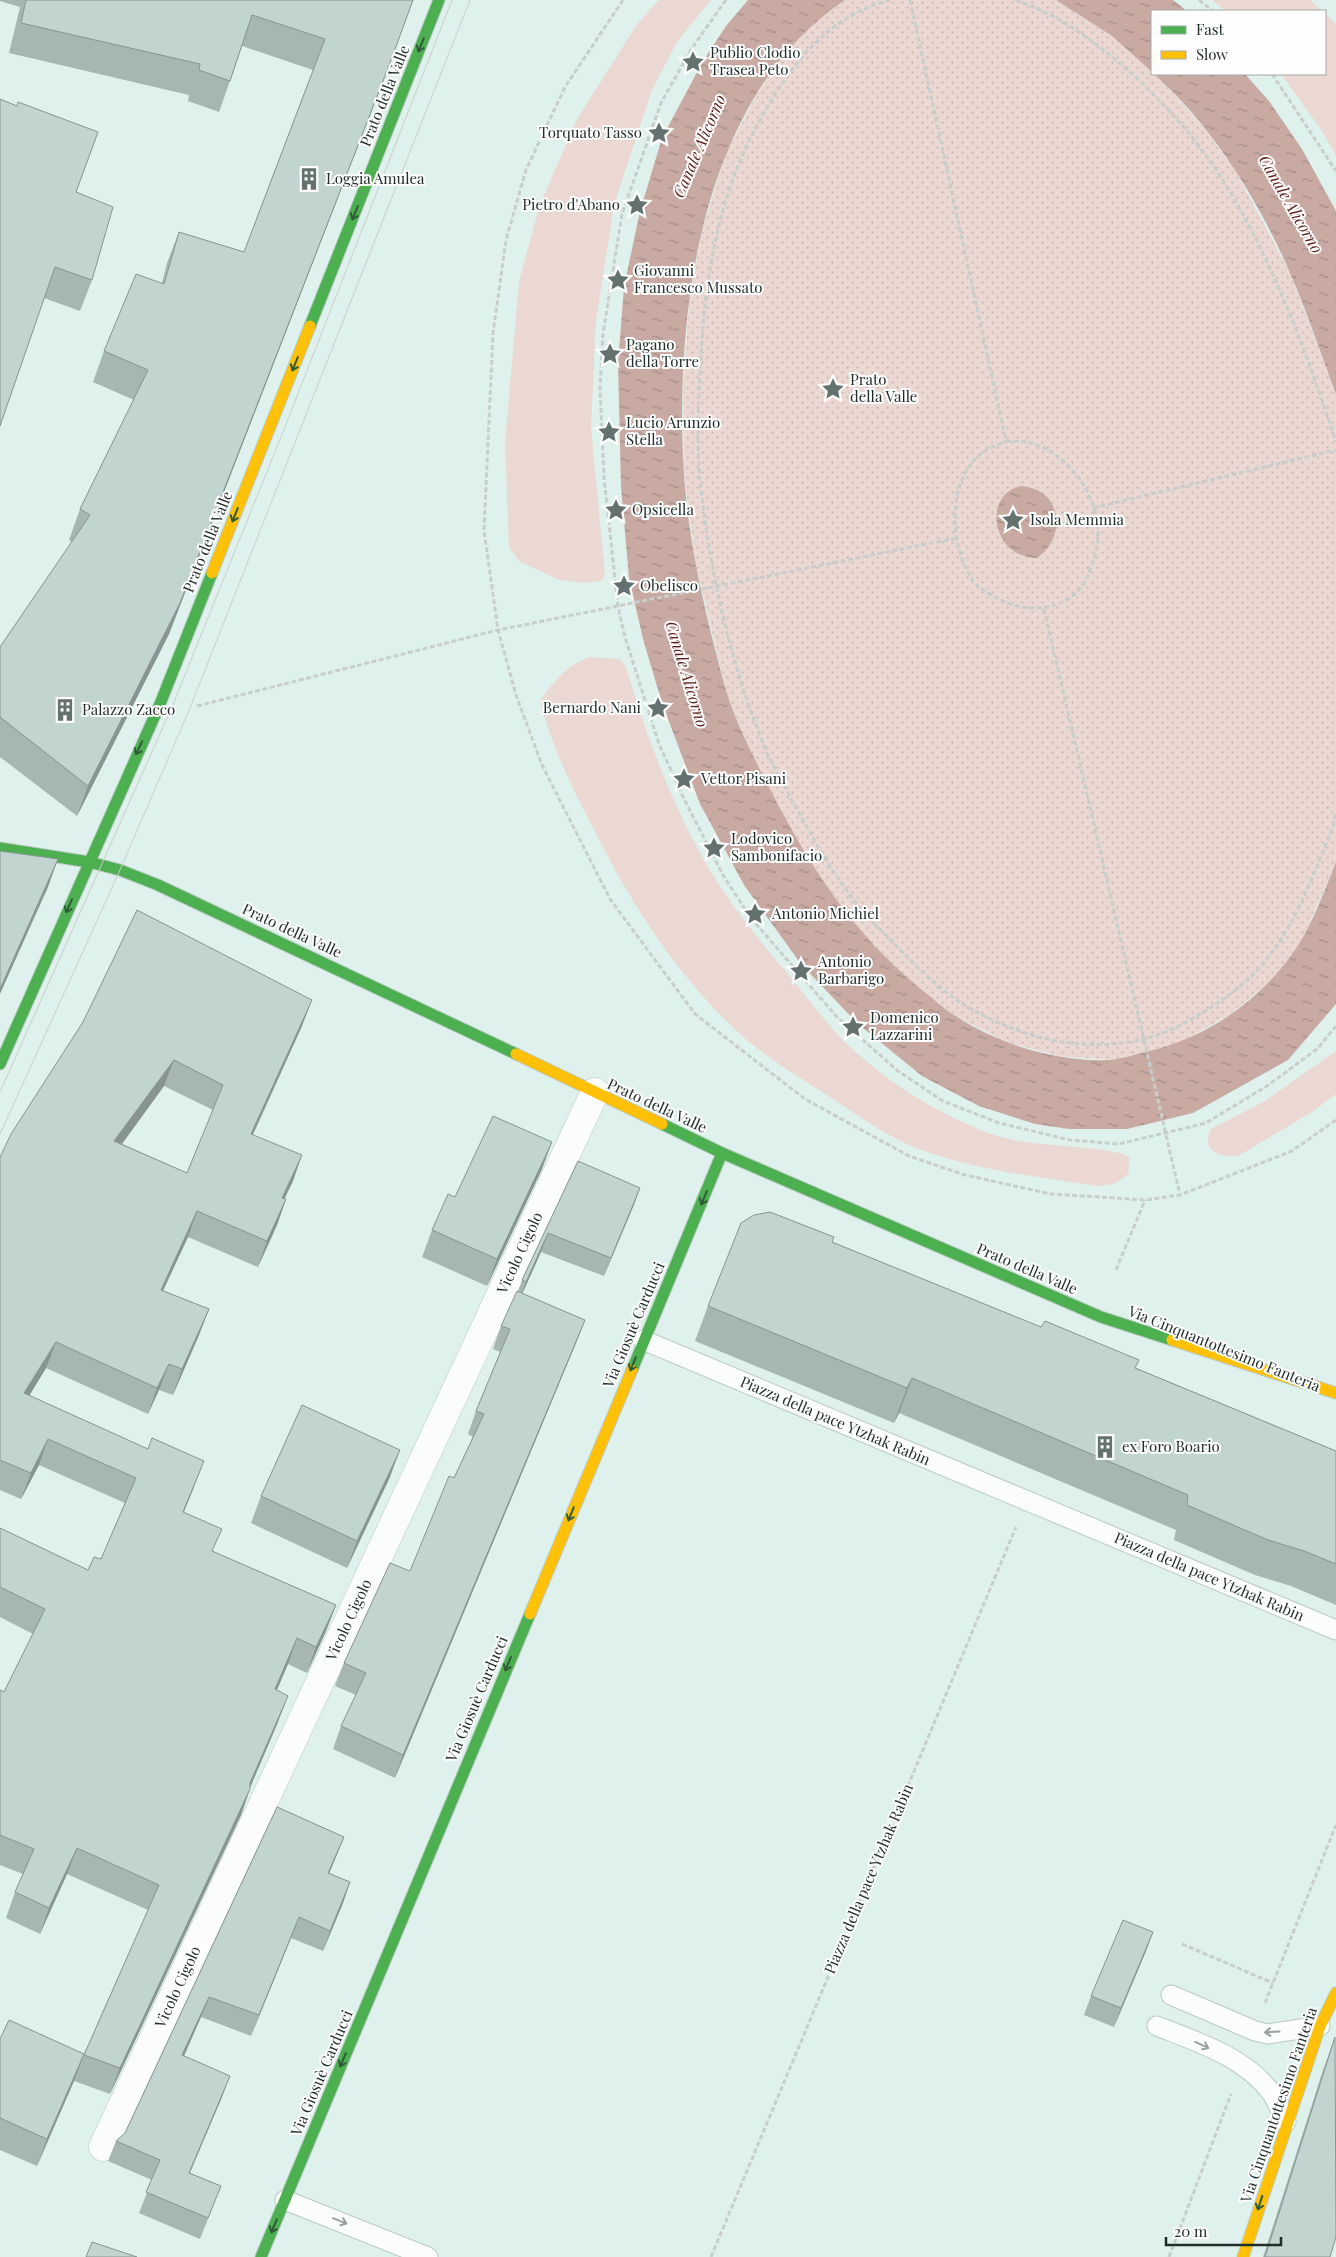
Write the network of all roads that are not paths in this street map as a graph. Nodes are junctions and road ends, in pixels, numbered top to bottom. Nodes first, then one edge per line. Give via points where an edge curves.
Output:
1 (439, 0) edge
2 (0, 848) edge
3 (89, 862) junction
4 (0, 1064) edge
5 (595, 1092) junction
6 (722, 1153) junction
7 (1101, 1317) junction
8 (643, 1340) junction
9 (1273, 1385) dead end
10 (1336, 1393) edge
11 (1336, 1630) edge
12 (1336, 1993) edge
13 (1171, 1995) dead end
14 (1157, 2026) dead end
15 (1320, 2026) junction
16 (1286, 2122) junction
17 (103, 2147) dead end
18 (285, 2200) junction
19 (261, 2257) edge
20 (428, 2257) edge
21 (1243, 2257) edge

1 -> 3 street, Prato della Valle via 160,704
2 - 3 street
3 -> 4 street
3 - 5 street, Prato della Valle via 120,870 214,910
5 - 6 street, Prato della Valle
5 - 17 street, Vicolo Cigolo
6 - 7 street, Prato della Valle
6 -> 8 street, Via Giosuè Carducci
7 - 9 street, Via Cinquantottesimo Fanteria
7 - 10 street, Prato della Valle
8 - 11 lane, Piazza della pace Ytzhak Rabin
8 -> 18 street, Via Giosuè Carducci
12 - 15 street, Via Cinquantottesimo Fanteria
15 -> 13 lane via 1268,2034
14 -> 16 lane via 1251,2070 1271,2092
15 - 16 street, Via Cinquantottesimo Fanteria
16 -> 21 street, Via Cinquantottesimo Fanteria
18 -> 19 street, Via Giosuè Carducci
18 -> 20 lane

